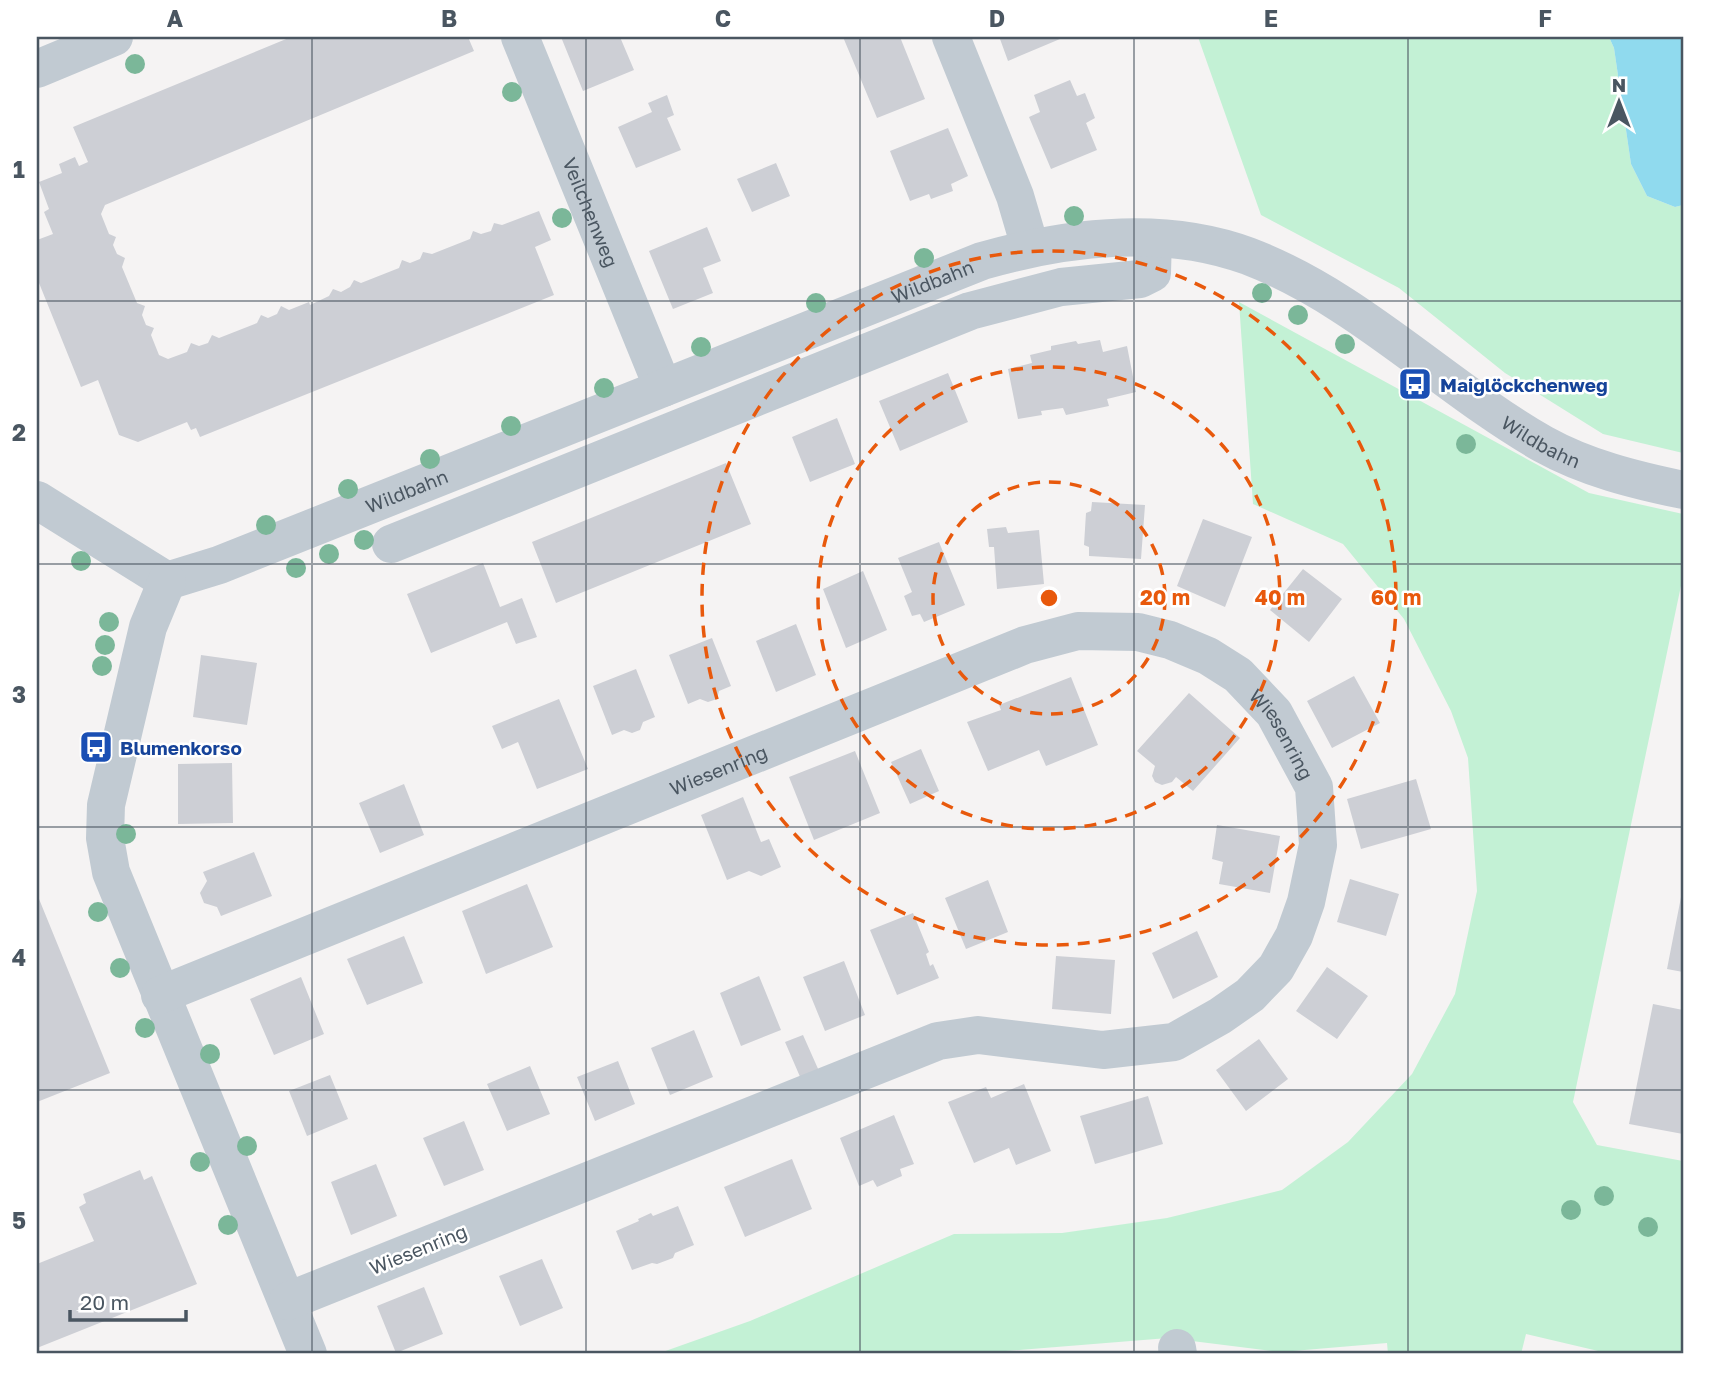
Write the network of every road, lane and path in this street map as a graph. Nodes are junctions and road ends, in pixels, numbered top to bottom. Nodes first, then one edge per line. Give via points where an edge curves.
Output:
1 (114, 37) edge
2 (520, 37) edge
3 (951, 37) edge
4 (37, 69) edge
5 (1153, 238) junction
6 (1030, 247) junction
7 (917, 286) junction
8 (934, 324) junction
9 (709, 370) junction
10 (663, 388) junction
11 (726, 409) junction
12 (479, 462) junction
13 (1683, 491) edge
14 (37, 499) edge
15 (495, 502) junction
16 (391, 544) dead end
17 (167, 582) junction
18 (160, 995) junction
19 (288, 1301) junction
20 (308, 1354) edge

1 - 4 street
2 - 10 street, Veilchenweg
3 - 6 street via 1015,196
5 - 6 street, Wildbahn
5 - 8 street via 1152,273 1140,279 1061,286
5 - 13 street, Wildbahn via 1221,249 1288,274 1357,315 1545,445 1583,463
6 - 7 street, Wildbahn
7 - 8 street
7 - 9 street, Wildbahn
8 - 11 street
9 - 10 street, Wildbahn
9 - 11 street
10 - 12 street, Wildbahn
11 - 15 street
12 - 15 street
12 - 17 street, Wildbahn
14 - 17 street
15 - 16 street
17 - 18 street via 148,626 106,805 105,838 111,872
18 - 19 street
18 - 19 street, Wiesenring via 997,656 1078,631 1138,632 1170,640 1225,666 1273,713 1314,787 1318,845 1294,936 1276,968 1250,995 1174,1042 1103,1049 978,1035 938,1041
19 - 20 street

